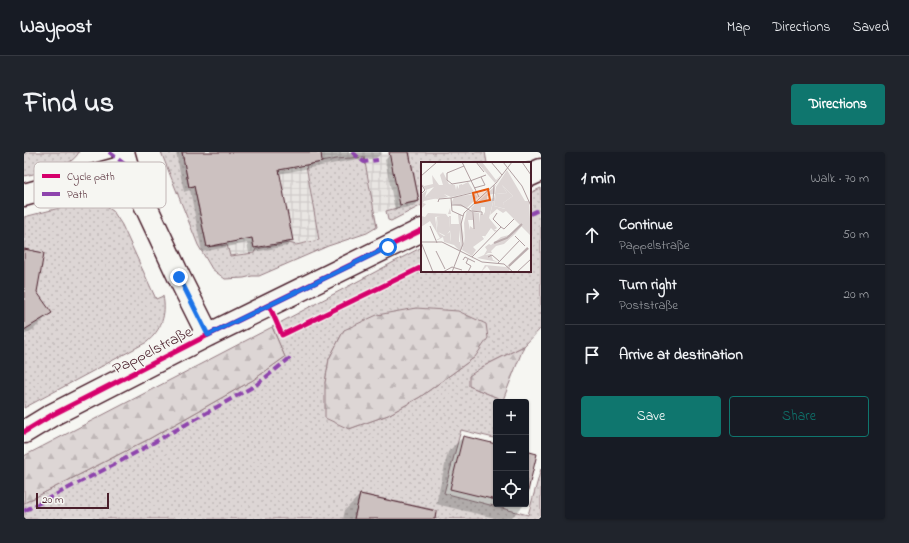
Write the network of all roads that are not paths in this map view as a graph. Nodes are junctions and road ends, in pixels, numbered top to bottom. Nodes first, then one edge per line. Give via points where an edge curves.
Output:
1 (541, 170) edge
2 (531, 175) edge
3 (34, 191) edge
4 (24, 195) edge
5 (147, 208) edge
6 (421, 230) edge
7 (208, 335) junction
8 (24, 432) edge

1 - 2 street
3 - 4 street
5 - 7 street
6 - 7 street, Pappelstraße
7 - 8 street, Pappelstraße

